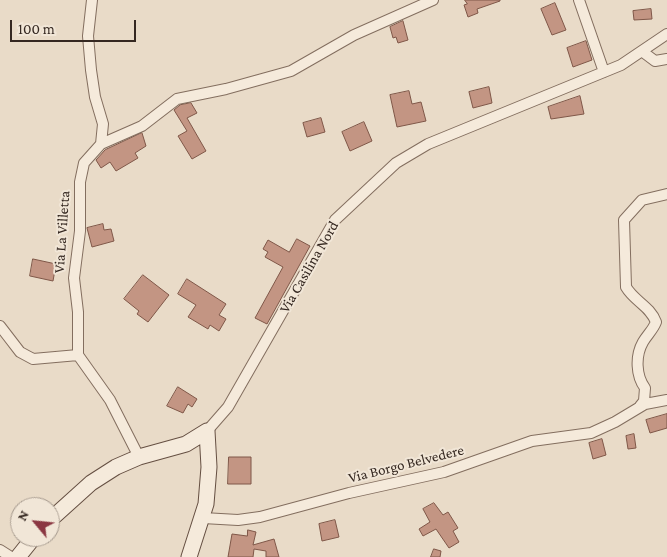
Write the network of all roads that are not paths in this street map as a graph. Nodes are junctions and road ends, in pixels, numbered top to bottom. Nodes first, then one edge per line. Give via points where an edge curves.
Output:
1 (92, 0) edge
2 (433, 0) edge
3 (579, 0) edge
4 (667, 34) edge
5 (643, 52) junction
6 (667, 59) edge
7 (604, 72) junction
8 (101, 144) junction
9 (667, 194) edge
10 (0, 326) edge
11 (78, 354) junction
12 (667, 400) edge
13 (640, 406) junction
14 (207, 431) junction
15 (139, 457) junction
16 (60, 511) edge
17 (203, 518) junction
18 (26, 547) edge
19 (0, 550) edge
20 (11, 557) edge
21 (18, 557) edge
22 (189, 557) edge

1 - 8 street via 88,36 95,97 103,124
2 - 8 street via 354,35 291,71 177,99 142,126
3 - 7 street
4 - 5 street, Via Casilina Nord
5 - 6 street via 655,61
5 - 7 street, Via Casilina Nord
7 - 14 street, Via Casilina Nord via 428,144 396,163 362,193 335,220 228,407
8 - 11 street, Via La Villetta via 84,163 80,182 80,231 74,278
9 - 13 street via 642,200 624,220 626,286 630,294 652,312 656,322 642,343 636,370 645,388 644,401
10 - 11 street via 20,352 33,359
11 - 15 street via 110,400
12 - 13 street, Via Borgo Belvedere
13 - 17 street, Via Borgo Belvedere via 595,432 532,441 444,472 270,515 238,520
14 - 15 street, Via Casilina Nord via 186,444
14 - 17 street via 209,467
15 - 16 street, Via Casilina Nord via 91,483
17 - 22 street
18 - 21 street
19 - 20 street

